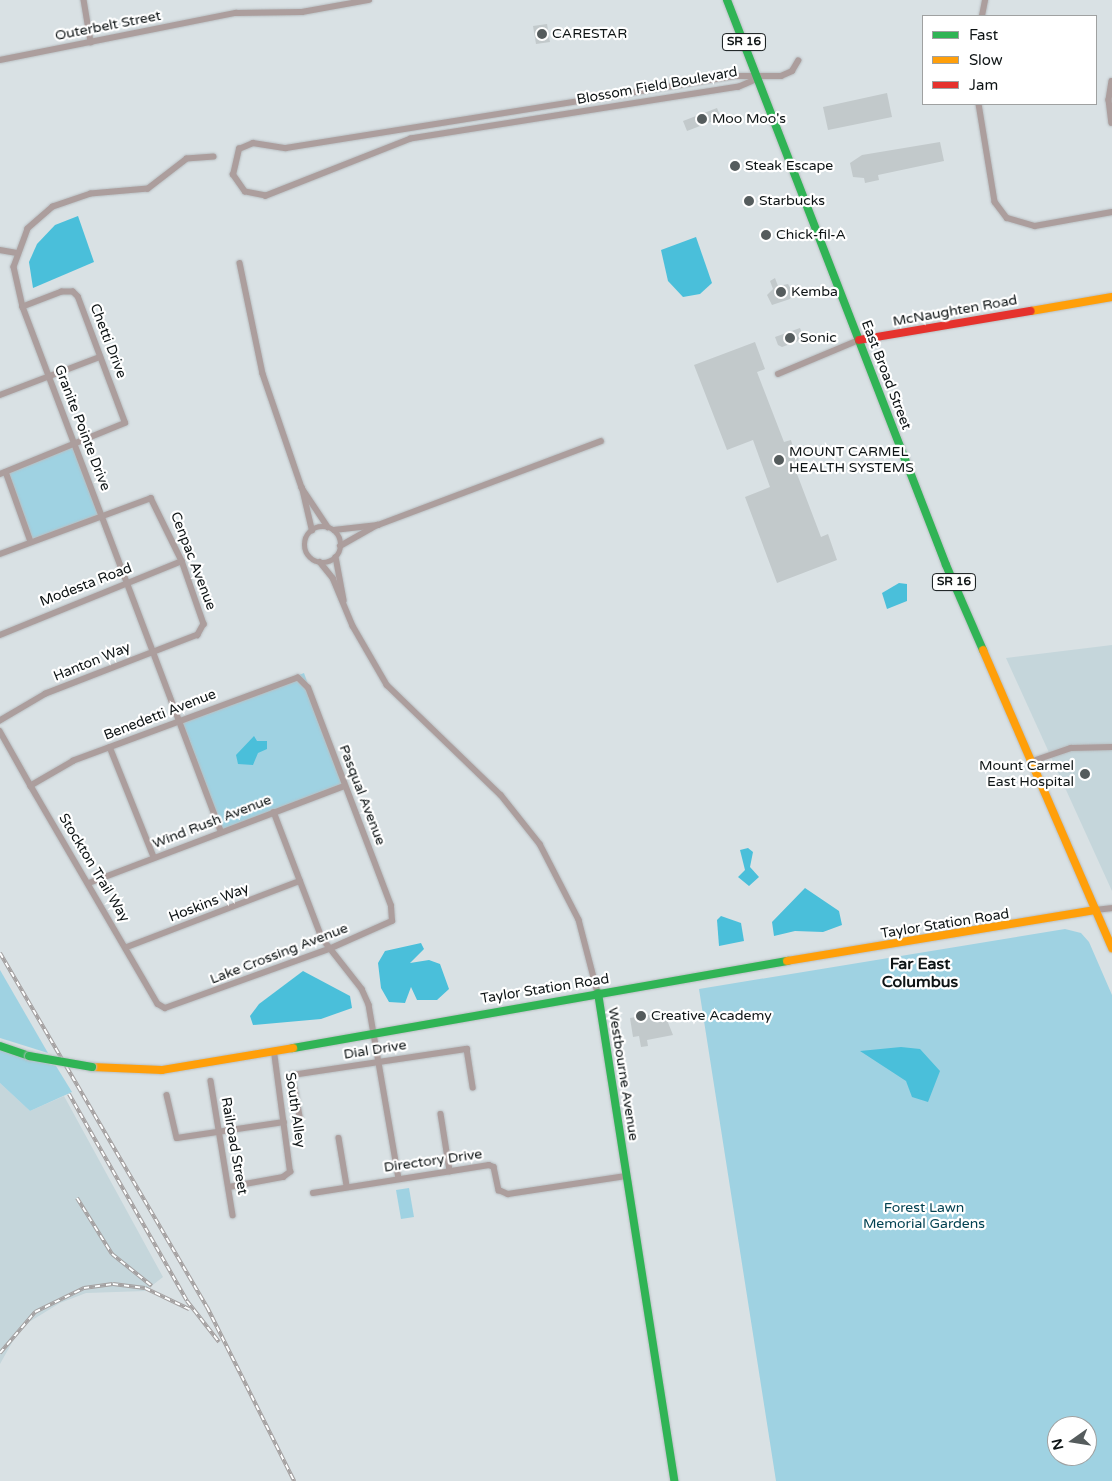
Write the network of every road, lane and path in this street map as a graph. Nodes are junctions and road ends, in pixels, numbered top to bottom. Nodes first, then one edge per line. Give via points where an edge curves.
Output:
1 (84, 0) edge
2 (369, 0) edge
3 (727, 0) edge
4 (985, 0) edge
5 (982, 15) edge
6 (91, 42) junction
7 (0, 60) edge
8 (798, 61) dead end
9 (758, 79) junction
10 (1112, 81) edge
11 (979, 105) edge
12 (1112, 123) edge
13 (214, 157) dead end
14 (1112, 212) edge
15 (0, 250) edge
16 (16, 254) junction
17 (240, 263) dead end
18 (1112, 297) edge
19 (23, 307) junction
20 (859, 340) junction
21 (100, 357) junction
22 (778, 374) dead end
23 (49, 376) junction
24 (0, 395) edge
25 (601, 441) dead end
26 (74, 444) junction
27 (3, 473) edge
28 (302, 488) junction
29 (102, 514) junction
30 (378, 524) junction
31 (331, 529) junction
32 (312, 531) junction
33 (31, 542) junction
34 (341, 546) junction
35 (0, 554) edge
36 (336, 557) junction
37 (182, 561) junction
38 (320, 562) junction
39 (128, 582) junction
40 (344, 602) junction
41 (0, 635) edge
42 (198, 635) joint
43 (154, 651) junction
44 (301, 679) joint
45 (181, 720) junction
46 (0, 721) edge
47 (0, 731) edge
48 (110, 747) junction
49 (1112, 747) edge
50 (1034, 761) junction
51 (31, 786) junction
52 (344, 786) junction
53 (274, 812) junction
54 (221, 831) junction
55 (154, 857) junction
56 (300, 881) junction
57 (89, 884) junction
58 (1112, 908) edge
59 (1096, 910) junction
60 (392, 921) joint
61 (127, 947) junction
62 (1112, 948) edge
63 (329, 949) junction
64 (598, 993) junction
65 (172, 1007) joint
66 (376, 1032) junction
67 (0, 1046) edge
68 (274, 1052) junction
69 (381, 1062) junction
70 (210, 1081) dead end
71 (473, 1088) dead end
72 (167, 1095) dead end
73 (441, 1114) dead end
74 (300, 1119) dead end
75 (284, 1122) junction
76 (220, 1132) junction
77 (339, 1138) dead end
78 (450, 1170) junction
79 (626, 1176) junction
80 (399, 1178) junction
81 (347, 1186) junction
82 (229, 1187) junction
83 (313, 1193) dead end
84 (233, 1215) dead end
85 (674, 1481) edge

1 - 6 street
2 - 6 street, Outerbelt Street via 302,12 236,13
3 - 9 main road, East Broad Street / SR 16
4 - 5 street
6 - 7 street, Outerbelt Street
8 - 9 street via 787,74
9 - 9 street, Blossom Field Boulevard via 737,76 286,148 253,143 239,150 233,175 245,192 266,196 411,139 739,87
9 - 20 main road, East Broad Street / SR 16
10 - 12 street via 1109,100
11 - 14 street via 995,202 1007,218 1035,226
13 - 16 street, Granite Pointe Drive via 187,159 148,189 91,194 53,207 28,228
15 - 16 street
16 - 19 street, Granite Pointe Drive via 15,282
17 - 28 street via 263,374
18 - 20 main road, McNaughten Road
19 - 21 street, Chetti Drive via 62,292 73,292
19 - 23 street, Granite Pointe Drive
20 - 22 street, McNaughten Road
20 - 50 main road, East Broad Street / SR 16 via 946,564
21 - 23 street
21 - 26 street, Chetti Drive via 125,423
23 - 24 street
23 - 26 street, Granite Pointe Drive
25 - 30 street
26 - 27 street
26 - 29 street, Granite Pointe Drive
27 - 33 street
28 - 31 street
28 - 32 street
29 - 33 street
29 - 37 street, Cenpac Avenue via 151,498
29 - 39 street, Granite Pointe Drive
30 - 31 street
30 - 34 street
31 - 32 street
31 - 34 street
32 - 38 street via 306,541 307,552
33 - 35 street
34 - 36 street
36 - 38 street
36 - 40 street, Westbourne Avenue
37 - 39 street, Modesta Road
37 - 42 street, Cenpac Avenue via 204,624
38 - 40 street, Westbourne Avenue
39 - 41 street, Modesta Road
39 - 43 street, Granite Pointe Drive
40 - 64 street, Westbourne Avenue via 353,626 388,685 500,795 540,844 579,920
42 - 43 street, Hanton Way
43 - 45 street, Granite Pointe Drive
43 - 46 street, Hanton Way via 46,694
44 - 45 street, Benedetti Avenue via 289,678
44 - 52 street, Pasqual Avenue via 308,688
45 - 48 street, Benedetti Avenue
45 - 54 street, Granite Pointe Drive
47 - 51 street, Stockton Trail Way
48 - 51 street, Benedetti Avenue via 74,761
48 - 55 street
49 - 50 street via 1071,748
50 - 59 main road, East Broad Street / SR 16
51 - 57 street, Stockton Trail Way
52 - 53 street, Wind Rush Avenue
52 - 60 street, Pasqual Avenue via 391,906
53 - 54 street, Wind Rush Avenue
53 - 56 street
54 - 55 street, Wind Rush Avenue
55 - 57 street, Wind Rush Avenue
56 - 61 street, Hoskins Way
56 - 63 street
57 - 61 street, Stockton Trail Way
58 - 59 street
59 - 62 main road, East Broad Street / SR 16
59 - 64 main road, Taylor Station Road
60 - 63 street, Lake Crossing Avenue
61 - 65 street, Stockton Trail Way via 158,1004
63 - 65 street, Lake Crossing Avenue
63 - 66 street via 362,989
64 - 66 main road, Taylor Station Road
64 - 79 main road, Westbourne Avenue
66 - 68 main road, Taylor Station Road
66 - 69 street
67 - 68 main road, Taylor Station Road, bridge via 29,1056 92,1067 162,1070
68 - 75 street, South Alley
69 - 71 street, Dial Drive via 467,1049
69 - 74 street, Dial Drive via 292,1075
69 - 80 street
70 - 76 street, Railroad Street
72 - 76 street via 177,1138
73 - 78 street
75 - 76 street
75 - 82 street, South Alley via 290,1172 282,1178
76 - 82 street, Railroad Street
77 - 81 street
78 - 79 street, Directory Drive via 492,1165 499,1190 508,1194
78 - 80 street, Directory Drive
79 - 85 main road, Westbourne Avenue
80 - 81 street, Directory Drive
81 - 83 street, Directory Drive
82 - 84 street, Railroad Street

